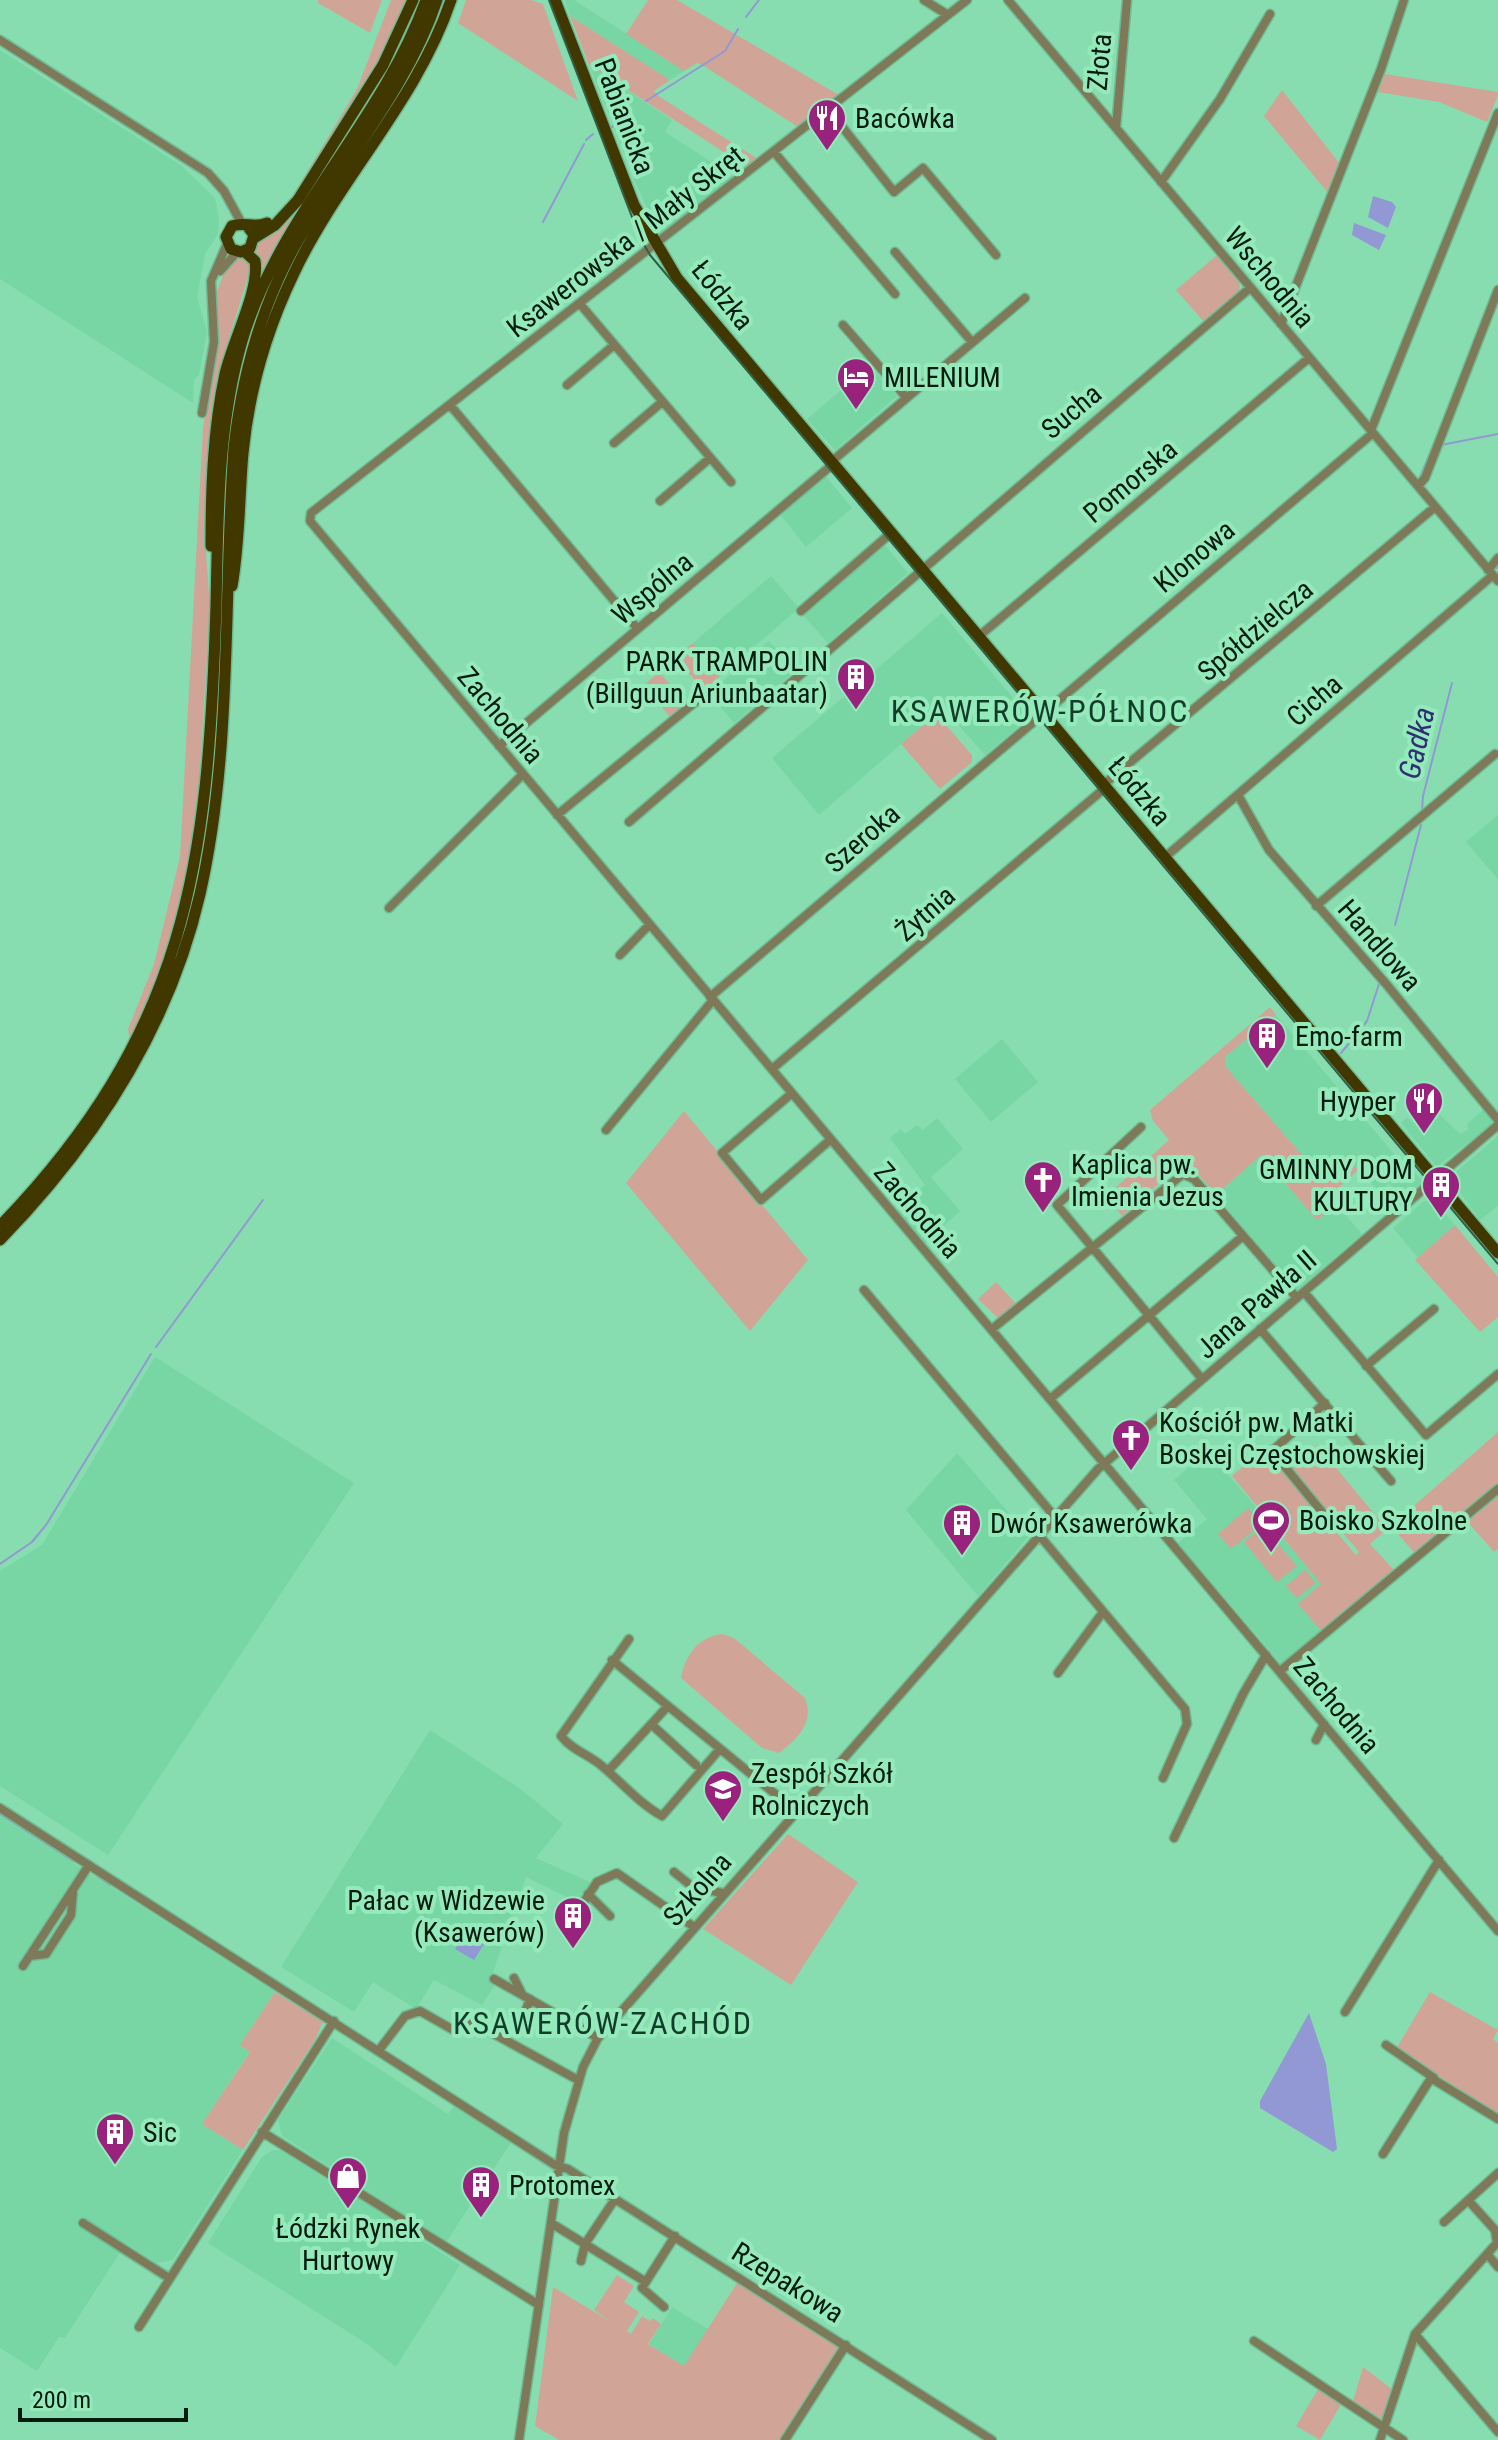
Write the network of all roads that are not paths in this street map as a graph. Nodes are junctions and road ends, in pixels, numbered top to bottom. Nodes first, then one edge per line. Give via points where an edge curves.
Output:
1 (413, 0) edge
2 (426, 0) edge
3 (437, 0) edge
4 (451, 0) edge
5 (555, 0) edge
6 (924, 0) edge
7 (967, 0) edge
8 (1008, 0) edge
9 (1127, 0) edge
10 (1404, 0) edge
11 (1270, 14) dead end
12 (948, 15) junction
13 (0, 40) edge
14 (828, 109) junction
15 (1498, 113) edge
16 (1116, 128) junction
17 (774, 152) junction
18 (1161, 182) junction
19 (220, 185) junction
20 (283, 217) junction
21 (245, 225) junction
22 (230, 228) junction
23 (254, 238) junction
24 (227, 244) junction
25 (656, 246) junction
26 (241, 252) junction
27 (895, 252) dead end
28 (996, 255) dead end
29 (211, 286) junction
30 (1250, 288) junction
31 (1498, 290) edge
32 (895, 294) dead end
33 (1025, 298) dead end
34 (580, 304) junction
35 (1281, 324) junction
36 (843, 325) dead end
37 (972, 342) junction
38 (614, 345) junction
39 (1309, 358) junction
40 (567, 385) dead end
41 (906, 397) junction
42 (662, 402) junction
43 (450, 405) junction
44 (202, 413) dead end
45 (1372, 432) junction
46 (614, 443) dead end
47 (710, 458) junction
48 (832, 463) junction
49 (731, 482) dead end
50 (1418, 486) junction
51 (660, 501) dead end
52 (1435, 507) junction
53 (309, 517) joint
54 (891, 533) junction
55 (1498, 558) edge
56 (921, 569) junction
57 (1493, 575) edge
58 (216, 610) junction
59 (801, 611) dead end
60 (225, 621) junction
61 (637, 628) junction
62 (978, 637) junction
63 (699, 699) dead end
64 (1043, 713) junction
65 (499, 746) junction
66 (1495, 754) dead end
67 (523, 774) junction
68 (1104, 786) junction
69 (1238, 795) junction
70 (557, 815) junction
71 (629, 822) dead end
72 (1164, 858) junction
73 (1316, 906) junction
74 (389, 908) dead end
75 (649, 925) junction
76 (620, 955) dead end
77 (711, 999) junction
78 (772, 1069) junction
79 (791, 1094) junction
80 (1498, 1122) edge
81 (1141, 1127) dead end
82 (606, 1130) dead end
83 (830, 1140) junction
84 (1436, 1179) junction
85 (0, 1226) edge
86 (1243, 1236) junction
87 (0, 1240) edge
88 (1092, 1247) junction
89 (1498, 1253) edge
90 (864, 1290) dead end
91 (1300, 1295) junction
92 (1434, 1309) dead end
93 (1148, 1315) junction
94 (992, 1329) junction
95 (1260, 1329) junction
96 (1366, 1366) junction
97 (1498, 1374) edge
98 (1202, 1379) junction
99 (1050, 1399) junction
100 (1325, 1403) junction
101 (1104, 1463) junction
102 (1391, 1481) dead end
103 (1498, 1489) edge
104 (1322, 1512) dead end
105 (1055, 1517) junction
106 (1039, 1535) junction
107 (1103, 1612) junction
108 (629, 1639) dead end
109 (1266, 1655) junction
110 (612, 1660) junction
111 (1280, 1671) junction
112 (1058, 1673) dead end
113 (667, 1707) junction
114 (651, 1724) junction
115 (1324, 1724) junction
116 (1316, 1740) dead end
117 (719, 1750) junction
118 (696, 1765) dead end
119 (608, 1771) junction
120 (1163, 1778) dead end
121 (0, 1808) edge
122 (796, 1811) junction
123 (1174, 1838) dead end
124 (1439, 1860) junction
125 (89, 1865) junction
126 (674, 1872) dead end
127 (723, 1893) junction
128 (588, 1894) junction
129 (580, 1908) dead end
130 (610, 1916) dead end
131 (694, 1927) junction
132 (1497, 1927) edge
133 (23, 1966) dead end
134 (514, 1978) dead end
135 (494, 1979) dead end
136 (527, 1997) junction
137 (1345, 2012) dead end
138 (334, 2021) junction
139 (519, 2028) dead end
140 (598, 2038) junction
141 (1386, 2045) dead end
142 (379, 2050) junction
143 (1434, 2078) junction
144 (578, 2080) junction
145 (1498, 2119) edge
146 (262, 2132) junction
147 (1383, 2154) dead end
148 (558, 2166) junction
149 (1498, 2173) edge
150 (615, 2199) junction
151 (1468, 2200) junction
152 (1444, 2222) dead end
153 (83, 2223) dead end
154 (551, 2223) junction
155 (675, 2236) junction
156 (585, 2244) junction
157 (1488, 2255) junction
158 (581, 2261) dead end
159 (1498, 2267) edge
160 (169, 2278) junction
161 (646, 2282) junction
162 (539, 2305) junction
163 (664, 2307) dead end
164 (139, 2327) dead end
165 (1415, 2334) junction
166 (1254, 2341) dead end
167 (846, 2345) junction
168 (1385, 2426) junction
169 (1498, 2432) edge
170 (519, 2440) edge
171 (785, 2440) edge
172 (992, 2440) edge
173 (1380, 2440) edge
174 (1403, 2440) edge

1 - 20 main road via 370,89
2 - 58 main road via 389,79 273,262 243,338 222,446
3 - 60 main road via 394,92 296,243 254,340 234,448
4 - 60 main road via 421,67 311,238 275,316 250,405 237,561
5 - 25 main road, Pabianicka via 629,193
6 - 12 street
7 - 12 street, Ksawerowska / Mały Skręt
8 - 16 street, Wschodnia
9 - 16 street, Złota
10 - 35 street
11 - 18 street via 1220,99
12 - 14 street, Ksawerowska / Mały Skręt
13 - 19 street via 203,169
14 - 17 street, Ksawerowska / Mały Skręt
14 - 28 street via 894,192 923,168
15 - 45 street
16 - 18 street, Wschodnia
17 - 25 street, Ksawerowska / Mały Skręt
17 - 32 street
18 - 30 street, Wschodnia
19 - 21 street
19 - 22 street
20 - 21 main road
20 - 23 main road
21 - 22 main road
21 - 23 main road
22 - 24 main road
23 - 26 main road
24 - 26 main road
24 - 29 street
25 - 34 street, Ksawerowska / Mały Skręt
25 - 48 main road, Łódzka
26 - 29 street
26 - 58 main road via 255,261 256,276 226,371 216,434 211,516
27 - 37 street
29 - 44 street via 214,342
30 - 35 street, Wschodnia
30 - 56 street, Sucha
31 - 50 street
33 - 37 street, Wspólna
34 - 38 street
34 - 43 street, Ksawerowska / Mały Skręt
35 - 39 street, Wschodnia
36 - 41 street
37 - 41 street, Wspólna
38 - 40 street
38 - 42 street
39 - 45 street, Wschodnia
39 - 62 street, Pomorska
41 - 48 street, Wspólna
42 - 46 street
42 - 47 street
43 - 53 street, Ksawerowska / Mały Skręt
43 - 61 street
45 - 50 street, Wschodnia
45 - 64 street, Klonowa
47 - 49 street
47 - 51 street
48 - 54 main road, Łódzka
48 - 61 street, Wspólna
50 - 52 street, Wschodnia
52 - 57 street, Wschodnia
52 - 68 street, Spółdzielcza
53 - 65 street, Zachodnia
54 - 56 main road, Łódzka
54 - 59 street
55 - 57 street, Cicha
56 - 62 main road, Łódzka
56 - 71 street, Sucha
57 - 69 street, Cicha
58 - 85 main road via 203,821 174,950 141,1032 100,1104
60 - 87 main road via 213,822 200,895 173,983 138,1060 93,1133
61 - 65 street, Wspólna
62 - 64 main road, Łódzka
63 - 70 street
64 - 68 main road, Łódzka
64 - 77 street, Szeroka
65 - 67 street, Zachodnia
66 - 73 street
67 - 70 street, Zachodnia
67 - 74 street
68 - 72 main road, Łódzka
68 - 78 street, Żytnia
69 - 72 street, Cicha
69 - 73 street, Handlowa via 1263,842
70 - 75 street, Zachodnia
72 - 84 main road, Łódzka
73 - 80 street, Handlowa
75 - 76 street
75 - 77 street, Zachodnia
77 - 78 street, Zachodnia
77 - 82 street, Szeroka
78 - 79 street, Zachodnia
79 - 83 street, Zachodnia
79 - 83 street via 722,1153 761,1200
80 - 84 street, Jana Pawła II
81 - 88 street via 1056,1203
83 - 94 street, Zachodnia
84 - 89 main road, Łódzka
84 - 91 street, Jana Pawła II
86 - 88 street via 1186,1174 1174,1178
86 - 91 street
86 - 93 street
88 - 93 street
88 - 94 street
90 - 105 street
91 - 95 street, Jana Pawła II
91 - 96 street
92 - 96 street
93 - 98 street
93 - 99 street
94 - 99 street, Zachodnia
95 - 98 street, Jana Pawła II
95 - 100 street
96 - 97 street via 1426,1435
98 - 101 street, Jana Pawła II
99 - 101 street, Zachodnia
100 - 102 street
100 - 104 street via 1272,1451
101 - 105 street, Szkolna
101 - 109 street, Zachodnia
103 - 111 street
105 - 106 street, Szkolna
106 - 107 street
106 - 122 street, Szkolna
107 - 112 street
107 - 120 street via 1185,1709 1187,1724
108 - 110 street
109 - 111 street, Zachodnia
109 - 123 street
110 - 113 street
110 - 119 street via 561,1736
111 - 115 street, Zachodnia
113 - 114 street
113 - 117 street
114 - 118 street
114 - 119 street
115 - 116 street
115 - 124 street, Zachodnia
117 - 119 street via 662,1816
117 - 122 street
121 - 125 street, Rzepakowa
122 - 127 street, Szkolna
124 - 132 street, Zachodnia
124 - 137 street
125 - 133 street via 74,1888 71,1915 46,1954 30,1956
125 - 138 street, Rzepakowa
126 - 127 street via 694,1888
127 - 131 street, Szkolna
128 - 129 street
128 - 130 street
128 - 131 street via 600,1879 617,1873
131 - 140 street, Szkolna
134 - 136 street
135 - 136 street
136 - 139 street
136 - 140 street
138 - 142 street, Rzepakowa
138 - 146 street
140 - 144 street, Szkolna
141 - 143 street
142 - 144 street via 405,2016 420,2011 455,2031 474,2023
142 - 148 street, Rzepakowa
143 - 145 street
143 - 147 street
144 - 148 street, Szkolna
146 - 160 street
146 - 162 street
148 - 150 street, Rzepakowa
148 - 154 street, Szkolna
149 - 151 street
150 - 155 street, Rzepakowa
150 - 156 street
151 - 152 street
151 - 157 street via 1497,2234
153 - 160 street
154 - 156 street
154 - 162 street, Szkolna
155 - 161 street
155 - 167 street, Rzepakowa
156 - 158 street
156 - 161 street
157 - 159 street
157 - 165 street
160 - 164 street
161 - 163 street via 643,2290
162 - 170 street, Szkolna
165 - 168 street
165 - 169 street
166 - 168 street
167 - 171 street
167 - 172 street, Rzepakowa
168 - 173 street
168 - 174 street

